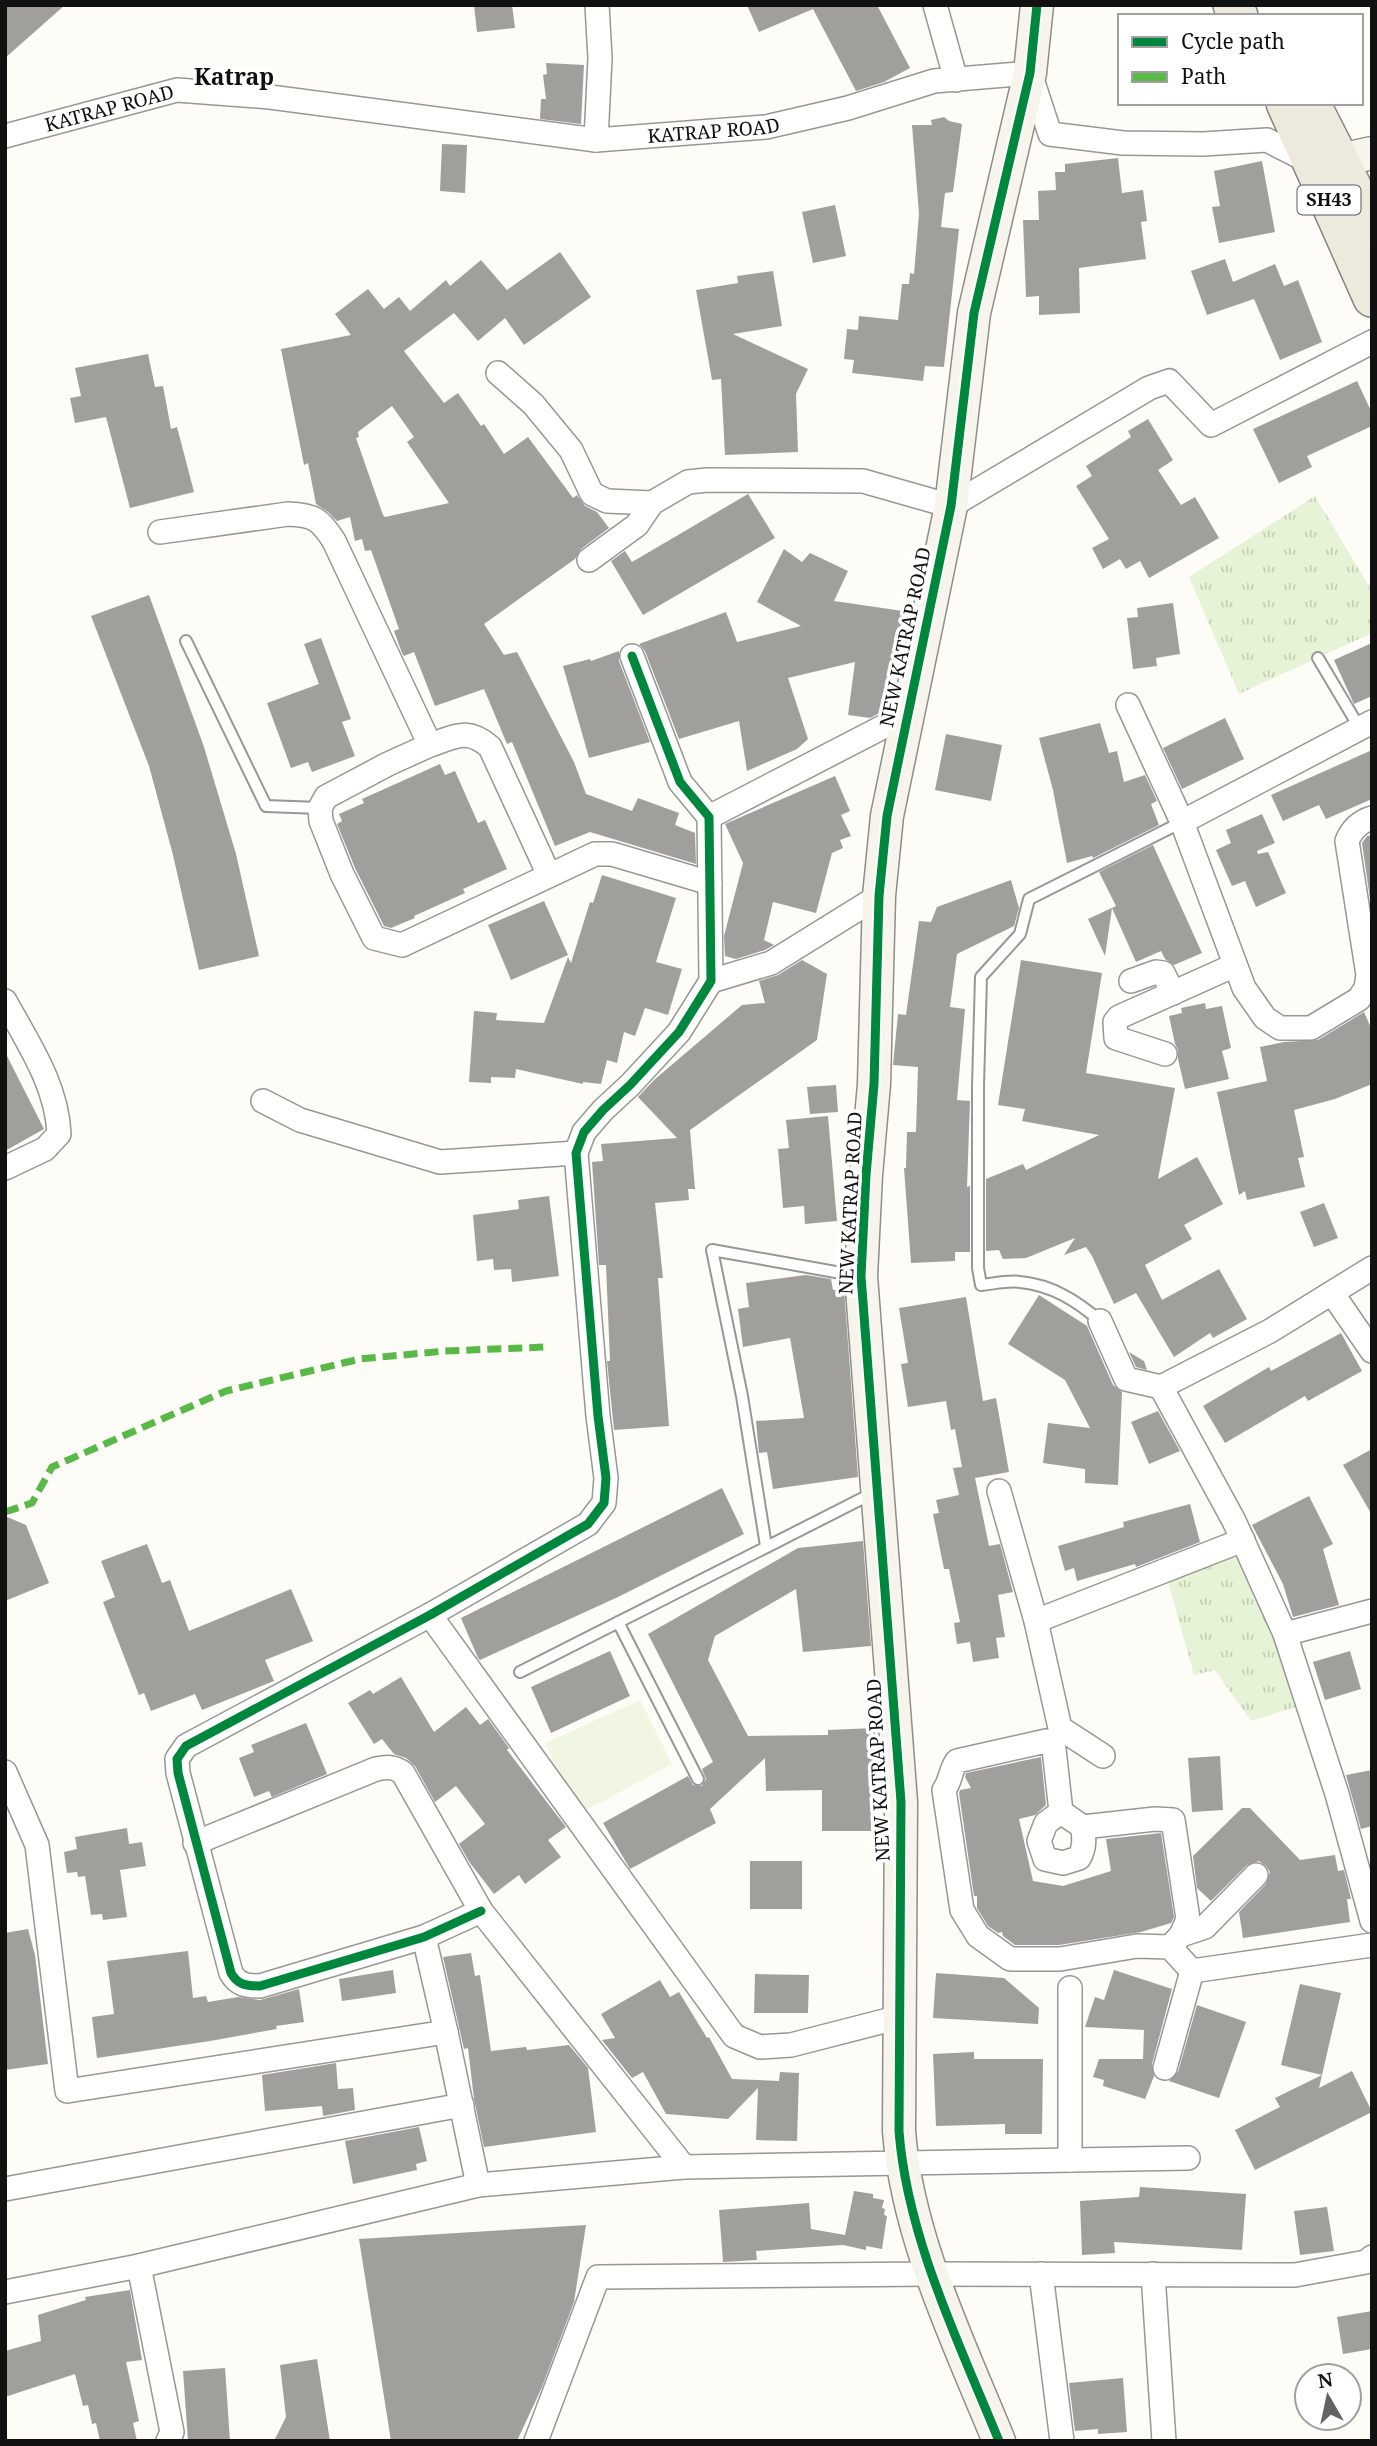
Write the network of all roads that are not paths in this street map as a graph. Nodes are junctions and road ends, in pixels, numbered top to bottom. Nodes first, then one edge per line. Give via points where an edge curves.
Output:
1 (597, 5) edge
2 (934, 5) edge
3 (1037, 5) edge
4 (1030, 73) junction
5 (956, 80) junction
6 (1287, 105) edge
7 (1312, 105) edge
8 (5, 136) edge
9 (596, 140) junction
10 (1341, 159) edge
11 (1372, 229) edge
12 (1372, 298) edge
13 (1372, 342) edge
14 (498, 373) dead end
15 (652, 503) junction
16 (950, 506) junction
17 (160, 532) dead end
18 (589, 560) dead end
19 (186, 641) dead end
20 (632, 656) dead end
21 (1318, 658) dead end
22 (1128, 705) dead end
23 (906, 715) junction
24 (1365, 724) edge
25 (430, 745) junction
26 (320, 808) junction
27 (709, 817) junction
28 (1372, 818) edge
29 (1182, 822) junction
30 (549, 874) junction
31 (710, 883) junction
32 (879, 896) junction
33 (1235, 965) junction
34 (711, 981) junction
35 (1131, 981) dead end
36 (1173, 993) junction
37 (5, 1001) edge
38 (1165, 1054) dead end
39 (263, 1101) dead end
40 (576, 1153) junction
41 (5, 1168) edge
42 (1372, 1268) edge
43 (862, 1276) junction
44 (1332, 1293) junction
45 (1100, 1321) joint
46 (1372, 1351) edge
47 (1161, 1387) junction
48 (877, 1491) junction
49 (999, 1491) dead end
50 (1243, 1540) junction
51 (766, 1546) junction
52 (1372, 1611) edge
53 (430, 1615) junction
54 (1036, 1621) junction
55 (618, 1622) junction
56 (1285, 1634) junction
57 (520, 1672) dead end
58 (1103, 1756) dead end
59 (5, 1772) edge
60 (698, 1779) dead end
61 (1061, 1812) junction
62 (1083, 1827) junction
63 (195, 1843) junction
64 (1256, 1875) dead end
65 (481, 1911) junction
66 (1372, 1921) edge
67 (424, 1937) junction
68 (1175, 1941) junction
69 (1372, 1945) edge
70 (1192, 1972) junction
71 (1070, 1987) dead end
72 (900, 2017) junction
73 (446, 2032) junction
74 (1165, 2068) dead end
75 (462, 2105) junction
76 (1188, 2158) dead end
77 (1070, 2160) junction
78 (901, 2163) junction
79 (684, 2167) junction
80 (478, 2185) junction
81 (5, 2189) edge
82 (1370, 2263) edge
83 (139, 2266) junction
84 (931, 2274) junction
85 (1041, 2274) junction
86 (1153, 2274) junction
87 (6, 2290) edge
88 (168, 2441) edge
89 (536, 2441) edge
90 (999, 2441) edge
91 (1062, 2441) edge
92 (1164, 2441) edge

1 - 9 street
2 - 5 street
3 - 4 street, NEW KATRAP ROAD
4 - 5 street, KATRAP ROAD
4 - 10 street via 1050,134 1123,143 1267,140
4 - 16 street, NEW KATRAP ROAD via 974,313
5 - 9 street, KATRAP ROAD via 934,80 848,108 766,127
6 - 10 main road, SH43
7 - 10 main road, SH43
8 - 9 street, KATRAP ROAD via 177,90 270,97
10 - 11 main road, SH43
10 - 12 main road, SH43
13 - 16 street via 1211,425 1169,381 1149,388
14 - 15 street via 533,404 571,450 592,494 607,502
15 - 16 street via 688,482 707,480 863,481
15 - 18 street via 637,526
16 - 23 street, NEW KATRAP ROAD
17 - 25 street via 288,514 321,522
19 - 26 lane via 266,806
20 - 27 street via 680,782
21 - 24 lane
22 - 29 street
23 - 27 street
23 - 32 street, NEW KATRAP ROAD via 887,816
24 - 29 street
25 - 26 street via 326,797
25 - 30 street via 465,735 478,736 489,747
26 - 30 street via 342,874 374,938 386,943 402,945
27 - 31 street
28 - 33 street via 1357,826 1346,841 1368,975 1359,999 1311,1028 1280,1028 1265,1018
29 - 33 street
29 - 45 lane via 1029,899 1020,934 981,977 981,1286 1019,1281 1048,1288 1076,1300
30 - 31 street via 595,854 612,854
31 - 34 street
32 - 34 street via 771,963
32 - 43 street, NEW KATRAP ROAD
33 - 36 street
34 - 40 street via 679,1032 584,1132
35 - 36 street via 1163,973
36 - 38 street via 1115,1022 1116,1038
37 - 41 street via 47,1077 59,1134 45,1149
39 - 40 street via 300,1120 440,1162
40 - 53 street via 606,1478 604,1503 588,1524
42 - 44 street
43 - 48 street, NEW KATRAP ROAD
43 - 51 lane via 712,1250
44 - 46 street
44 - 47 street
45 - 47 street via 1126,1379
47 - 50 street
48 - 51 lane
48 - 72 street, NEW KATRAP ROAD via 901,1802
49 - 54 street
50 - 54 street
50 - 56 street
51 - 55 lane
52 - 56 street
53 - 63 street via 186,1746 177,1759 178,1773
53 - 72 street via 734,2036 760,2047 791,2045
54 - 58 street via 1060,1728
55 - 57 lane
55 - 60 lane
56 - 66 street
59 - 73 street via 37,1845 67,2091
61 - 62 street
61 - 62 street via 1046,1824 1038,1841 1045,1859 1063,1863 1079,1858 1084,1850
61 - 68 street via 1054,1749 1046,1741 957,1761 953,1766 944,1790 962,1910 978,1936 1010,1959 1024,1960 1060,1959
62 - 68 street via 1173,1820 1188,1919
63 - 65 street via 388,1767 403,1773
63 - 67 street via 231,1973 244,1986 260,1986
64 - 68 street via 1205,1927
65 - 67 street
65 - 79 street
67 - 73 street
68 - 70 street
69 - 70 street
70 - 74 street
71 - 77 street
72 - 78 street, NEW KATRAP ROAD
73 - 75 street
75 - 80 street
75 - 81 street
76 - 77 street
77 - 78 street
78 - 79 street
78 - 84 street, NEW KATRAP ROAD
79 - 80 street
80 - 83 street
82 - 86 street via 1295,2275
83 - 87 street
83 - 88 street via 172,2432
84 - 85 street
84 - 89 street via 598,2277
84 - 90 street, NEW KATRAP ROAD
85 - 86 street
85 - 91 street
86 - 92 street

